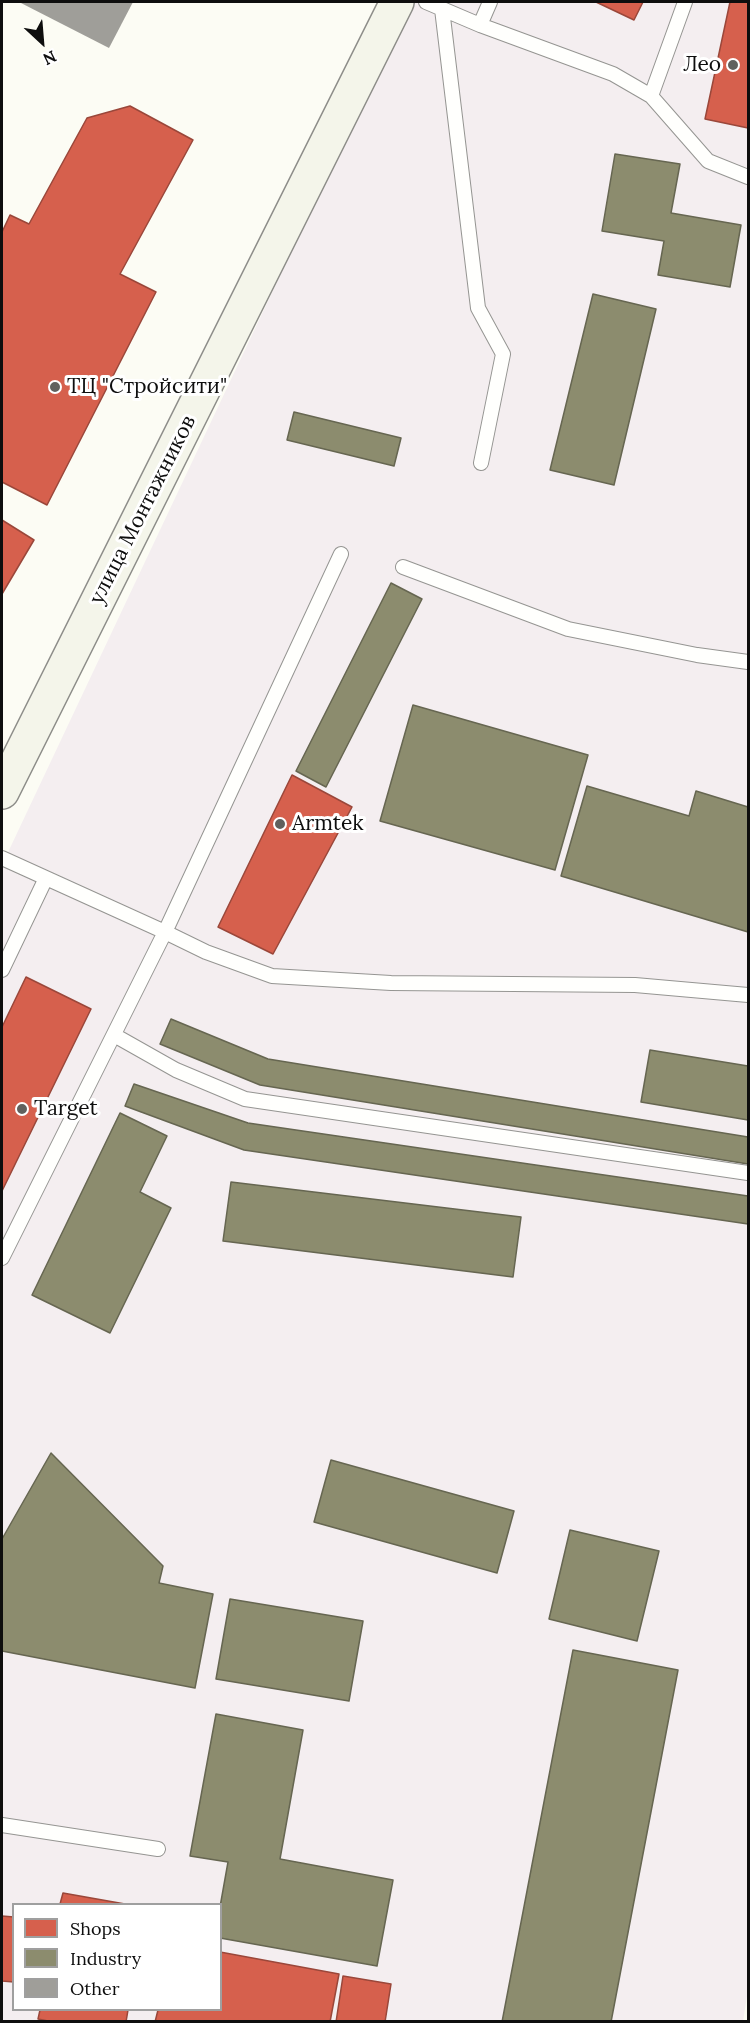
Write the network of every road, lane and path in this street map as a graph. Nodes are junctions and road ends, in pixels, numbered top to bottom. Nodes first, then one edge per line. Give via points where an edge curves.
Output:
1 (397, 2) edge
2 (426, 2) edge
3 (490, 2) edge
4 (685, 2) edge
5 (442, 9) junction
6 (480, 25) junction
7 (651, 96) junction
8 (748, 177) edge
9 (481, 463) dead end
10 (341, 554) dead end
11 (403, 567) dead end
12 (748, 662) edge
13 (2, 792) edge
14 (2, 858) edge
15 (46, 878) junction
16 (165, 932) junction
17 (2, 970) edge
18 (748, 995) edge
19 (114, 1035) junction
20 (748, 1173) edge
21 (2, 1258) edge
22 (2, 1825) edge
23 (158, 1849) dead end

1 - 13 main road, улица Монтажников
2 - 5 lane
3 - 6 lane
4 - 7 lane
5 - 6 lane
5 - 9 lane via 478,308 503,354
6 - 7 lane via 613,74
7 - 8 lane via 708,161
10 - 16 lane
11 - 12 lane via 568,629
14 - 15 lane
15 - 16 lane
15 - 17 lane
16 - 18 lane via 272,976 391,983 635,985
16 - 19 lane
19 - 20 lane via 176,1070 245,1099
19 - 21 lane
22 - 23 lane

